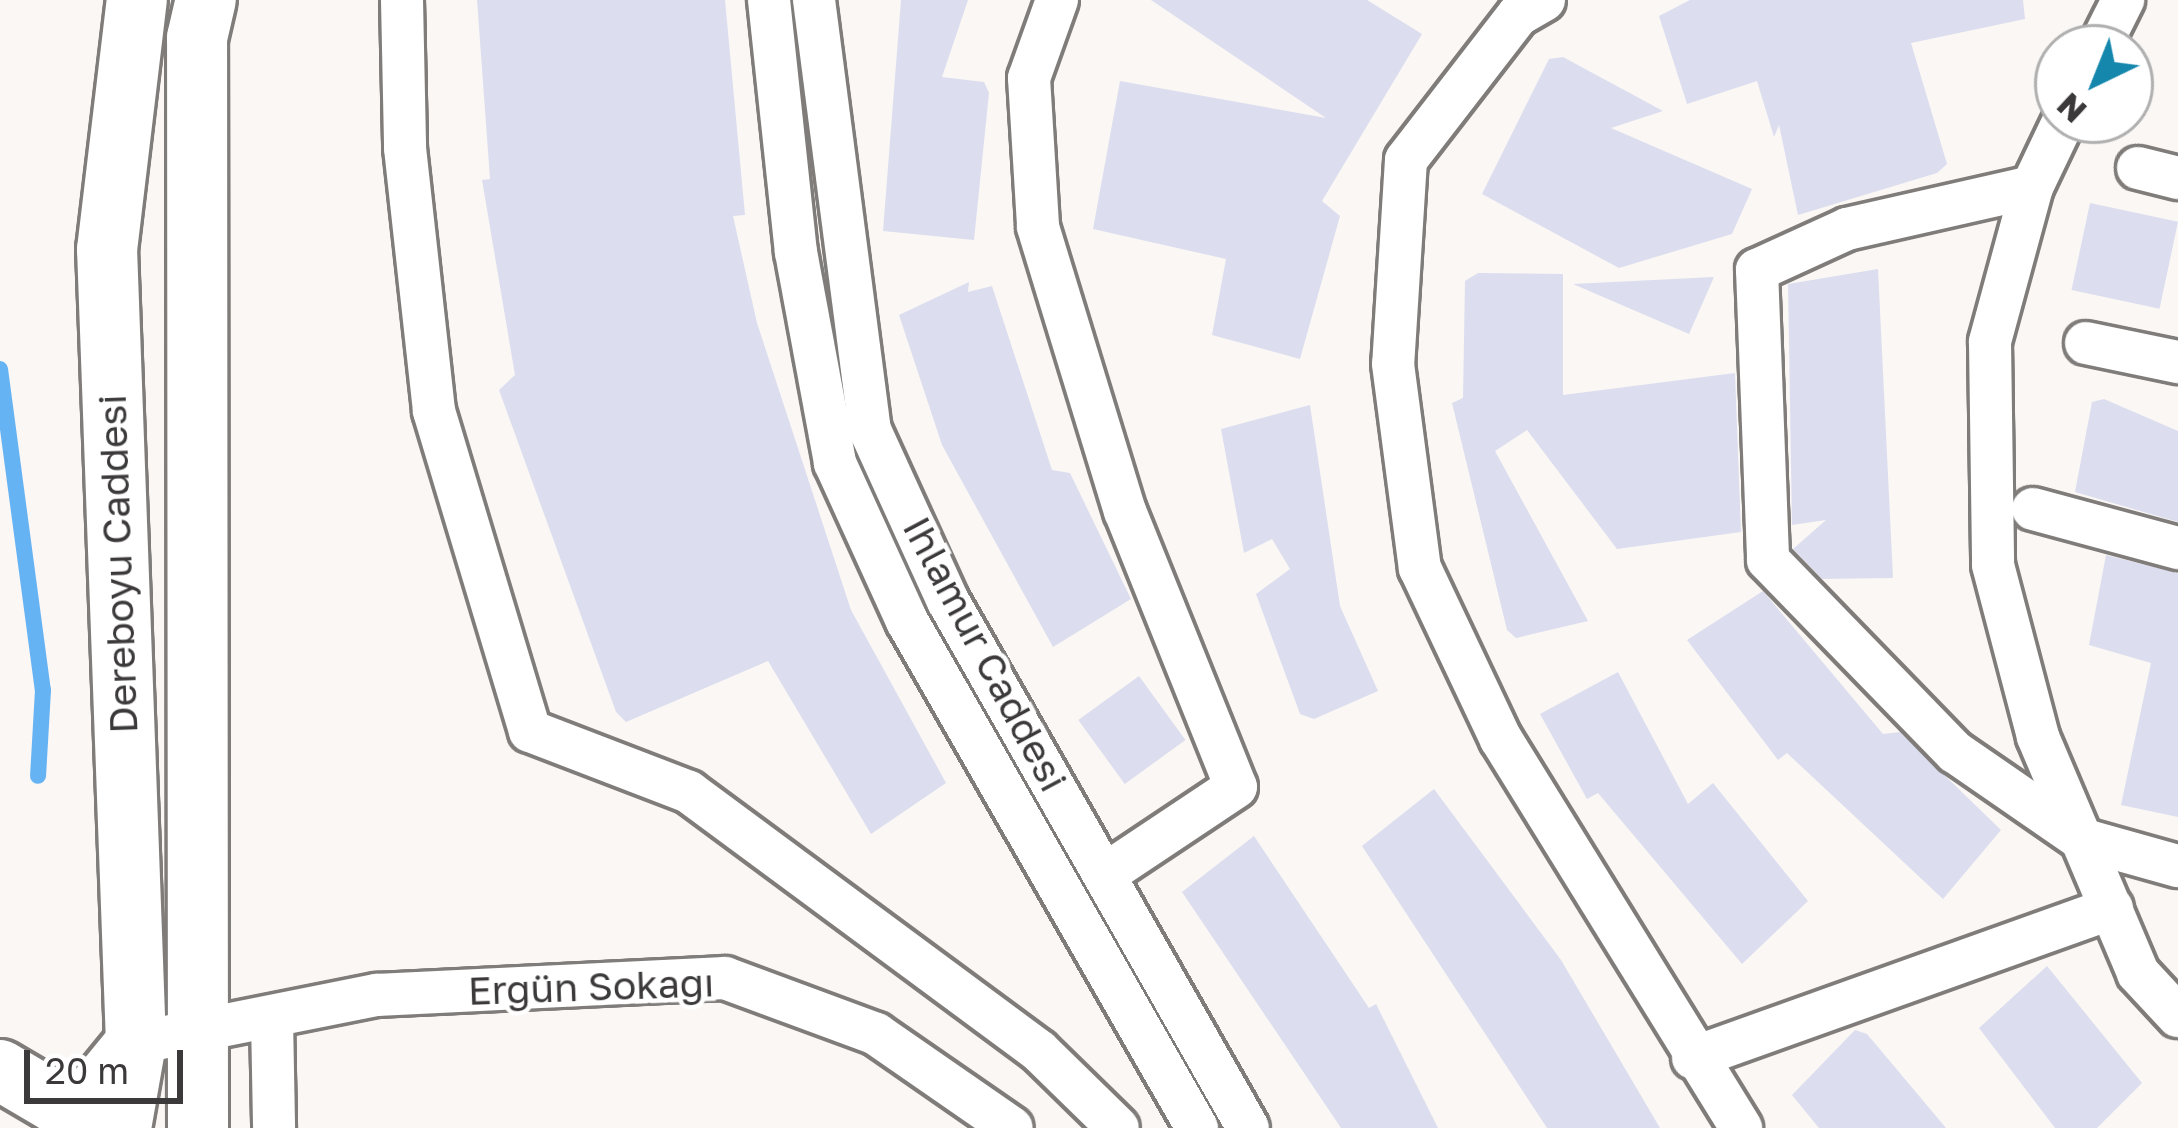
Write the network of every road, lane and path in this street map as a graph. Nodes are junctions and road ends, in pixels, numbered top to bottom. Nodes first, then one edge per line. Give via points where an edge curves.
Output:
1 (137, 0) edge
2 (206, 0) edge
3 (402, 0) edge
4 (769, 0) edge
5 (814, 0) edge
6 (1058, 0) edge
7 (1544, 0) edge
8 (2053, 144) edge
9 (2032, 187) junction
10 (2086, 343) dead end
11 (2178, 362) edge
12 (2033, 509) dead end
13 (2178, 548) edge
14 (2080, 839) junction
15 (2178, 866) edge
16 (1107, 873) junction
17 (2112, 908) junction
18 (2178, 1016) edge
19 (272, 1019) junction
20 (205, 1028) junction
21 (136, 1043) junction
22 (1693, 1058) junction
23 (0, 1070) edge
24 (0, 1084) edge
25 (19, 1128) edge
26 (121, 1128) edge
27 (198, 1128) edge
28 (274, 1128) edge
29 (1012, 1128) edge
30 (1118, 1128) edge
31 (1197, 1128) edge
32 (1248, 1128) edge
33 (1741, 1128) edge

1 - 21 main road, Dereboyu Caddesi via 107,250
2 - 20 main road, Dereboyu Caddesi via 197,38
3 - 30 street via 405,148 434,411 530,731 689,792 1039,1051
4 - 31 street, Ihlamur Caddesi via 796,252 835,464 908,621
5 - 16 street, Ihlamur Caddesi via 870,430 948,601
6 - 16 street via 1029,78 1038,227 1125,511 1236,787
7 - 22 street via 1518,15 1406,160 1393,364 1420,568 1501,739
8 - 9 street
9 - 14 street via 1990,342 1993,565 2038,737
9 - 14 street via 1847,229 1757,270 1768,560 1955,752
10 - 11 street
12 - 13 street
14 - 15 street
14 - 17 street
16 - 32 street, Ihlamur Caddesi
17 - 18 street via 2138,974
17 - 22 street
19 - 20 street, Ergün Sokağı
19 - 28 street
19 - 29 street, Ergün Sokağı via 377,995 725,979 876,1034
20 - 21 street, Ergün Sokağı
20 - 27 main road, Dereboyu Caddesi
21 - 23 main road via 91,1098 56,1103
21 - 26 main road, Dereboyu Caddesi
22 - 33 street
24 - 25 main road

